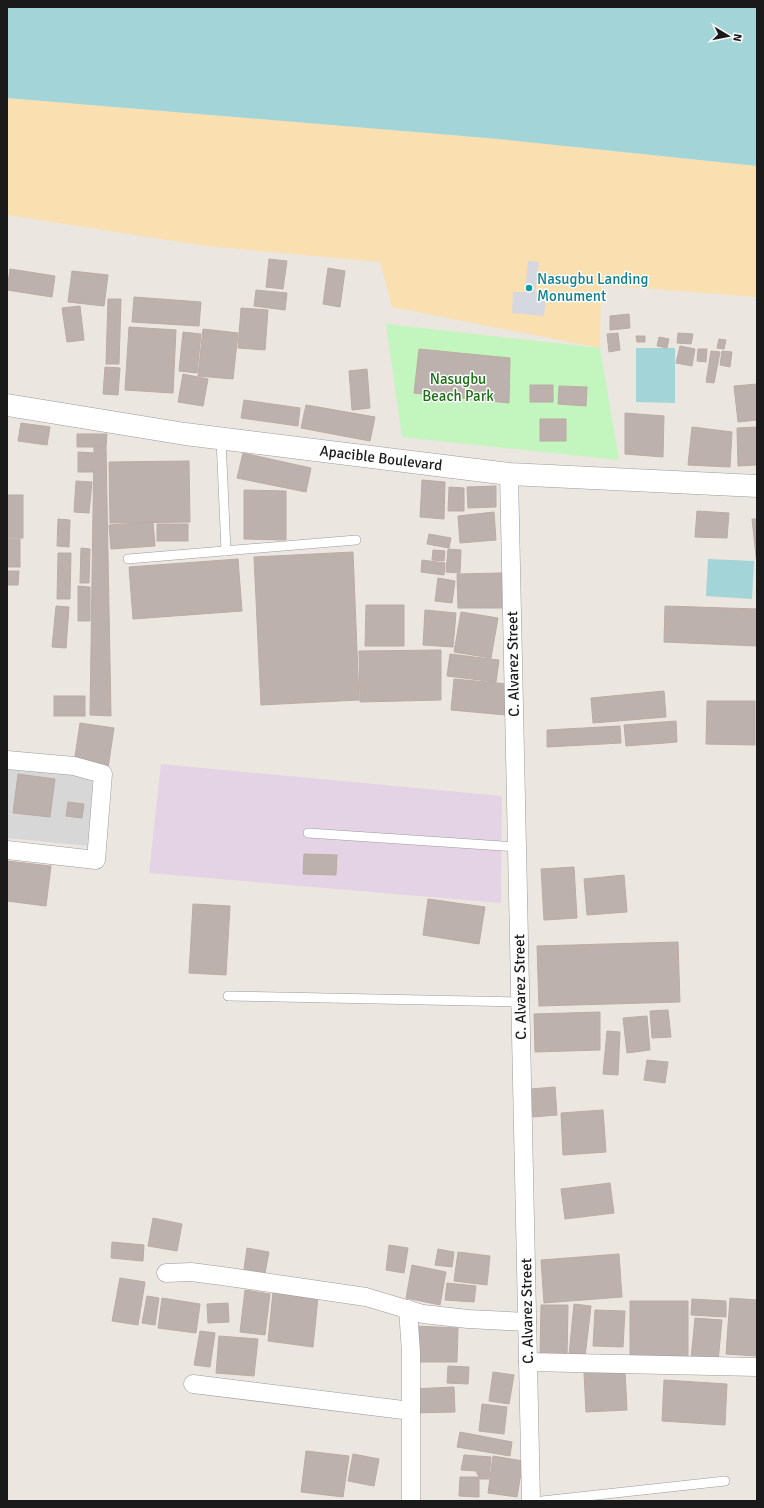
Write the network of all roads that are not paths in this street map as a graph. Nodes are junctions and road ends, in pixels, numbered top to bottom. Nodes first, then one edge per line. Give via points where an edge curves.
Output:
1 (7, 405) edge
2 (222, 439) junction
3 (509, 474) junction
4 (757, 486) edge
5 (356, 540) dead end
6 (226, 551) junction
7 (128, 559) dead end
8 (7, 760) edge
9 (308, 833) dead end
10 (517, 847) junction
11 (7, 850) edge
12 (228, 996) dead end
13 (520, 1002) junction
14 (166, 1273) dead end
15 (408, 1309) junction
16 (527, 1322) junction
17 (528, 1362) junction
18 (757, 1367) edge
19 (193, 1384) dead end
20 (411, 1411) junction
21 (724, 1481) dead end
22 (411, 1501) edge
23 (531, 1501) edge
24 (542, 1501) edge

1 - 2 street, Apacible Boulevard
2 - 3 street, Apacible Boulevard
2 - 6 lane
3 - 4 street, Apacible Boulevard
3 - 10 street, C. Alvarez Street
5 - 6 lane
6 - 7 lane
8 - 11 street via 74,766 104,774 96,860
9 - 10 lane
10 - 13 street, C. Alvarez Street
12 - 13 lane
13 - 16 street, C. Alvarez Street
14 - 15 street via 198,1273 366,1297
15 - 16 street via 423,1314 468,1319
15 - 20 street
16 - 17 street, C. Alvarez Street
17 - 18 street
17 - 23 street, C. Alvarez Street
19 - 20 street
20 - 22 street
21 - 24 lane

